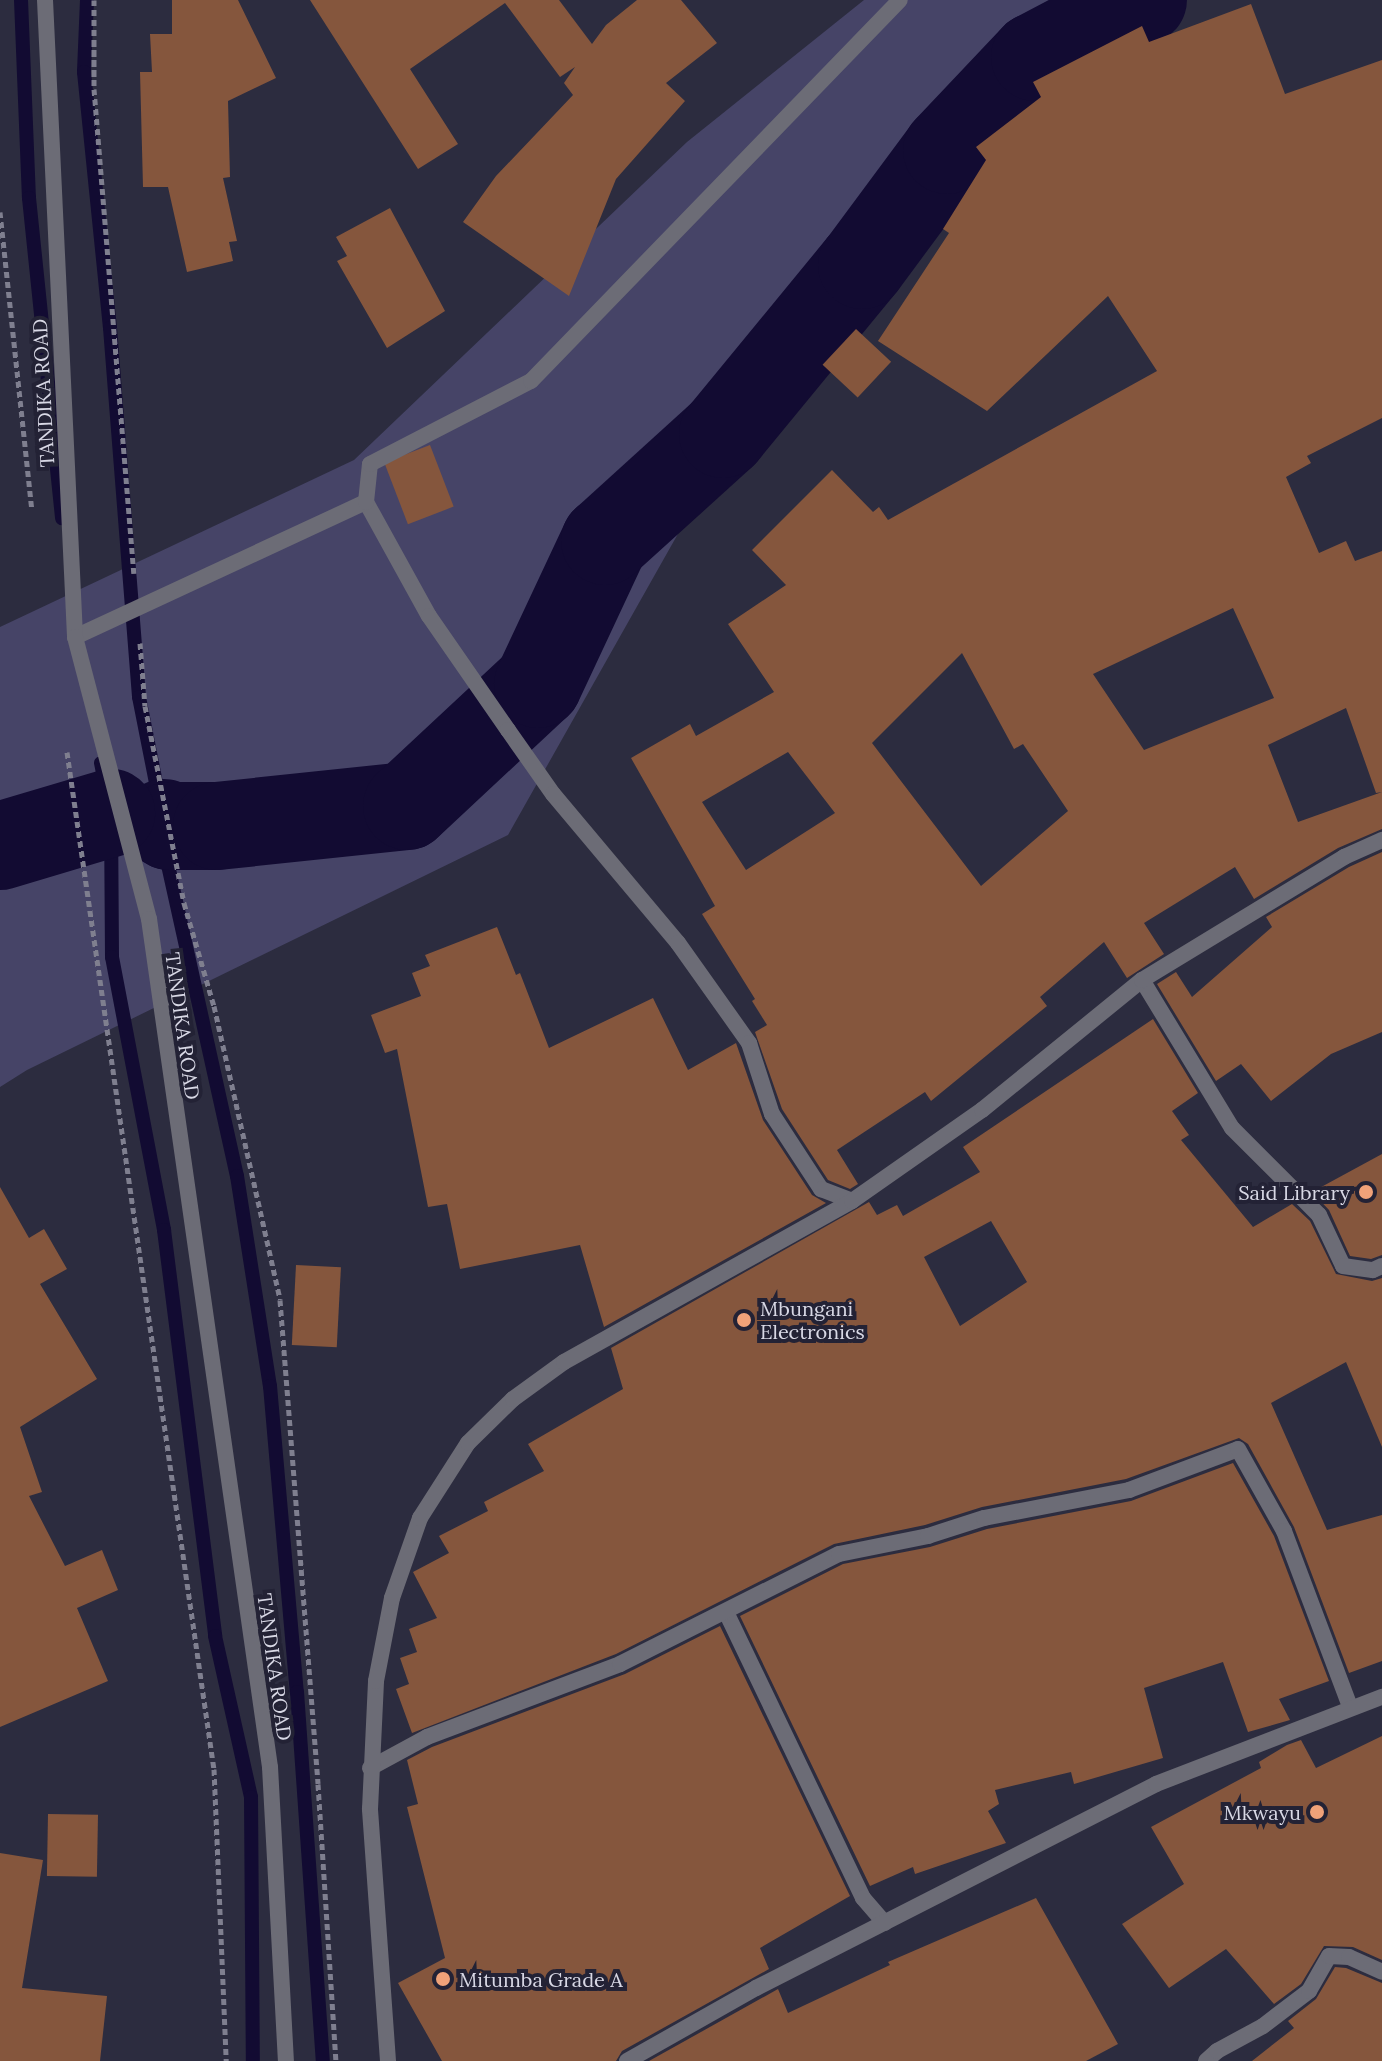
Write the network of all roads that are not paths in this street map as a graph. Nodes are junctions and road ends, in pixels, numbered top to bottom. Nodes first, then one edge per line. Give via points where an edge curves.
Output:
1 (45, 0) edge
2 (900, 0) edge
3 (366, 502) junction
4 (75, 637) junction
5 (1382, 840) edge
6 (1142, 980) junction
7 (852, 1201) junction
8 (1382, 1266) edge
9 (726, 1612) junction
10 (1382, 1697) edge
11 (1350, 1707) junction
12 (370, 1768) junction
13 (885, 1923) junction
14 (1382, 1972) edge
15 (286, 2061) edge
16 (388, 2061) edge
17 (627, 2061) edge
18 (1206, 2061) edge

1 - 4 street, TANDIKA ROAD
2 - 3 street via 531,381 370,464
3 - 4 street
3 - 7 street via 429,616 553,794 678,943 749,1043 772,1114 821,1189
4 - 15 street, TANDIKA ROAD via 149,919 270,1767
5 - 6 street via 1344,857
6 - 7 street via 982,1110
6 - 8 street via 1232,1128 1319,1215 1343,1266
7 - 12 street via 564,1362 513,1399 468,1443 420,1518 392,1598 376,1681
9 - 11 street via 839,1554 1129,1490 1238,1449 1284,1531
9 - 12 street via 620,1664 427,1737
9 - 13 street via 863,1898
10 - 11 street
11 - 13 street via 1156,1784
12 - 16 street
13 - 17 street
14 - 18 street via 1349,1957 1329,1956 1309,1991

